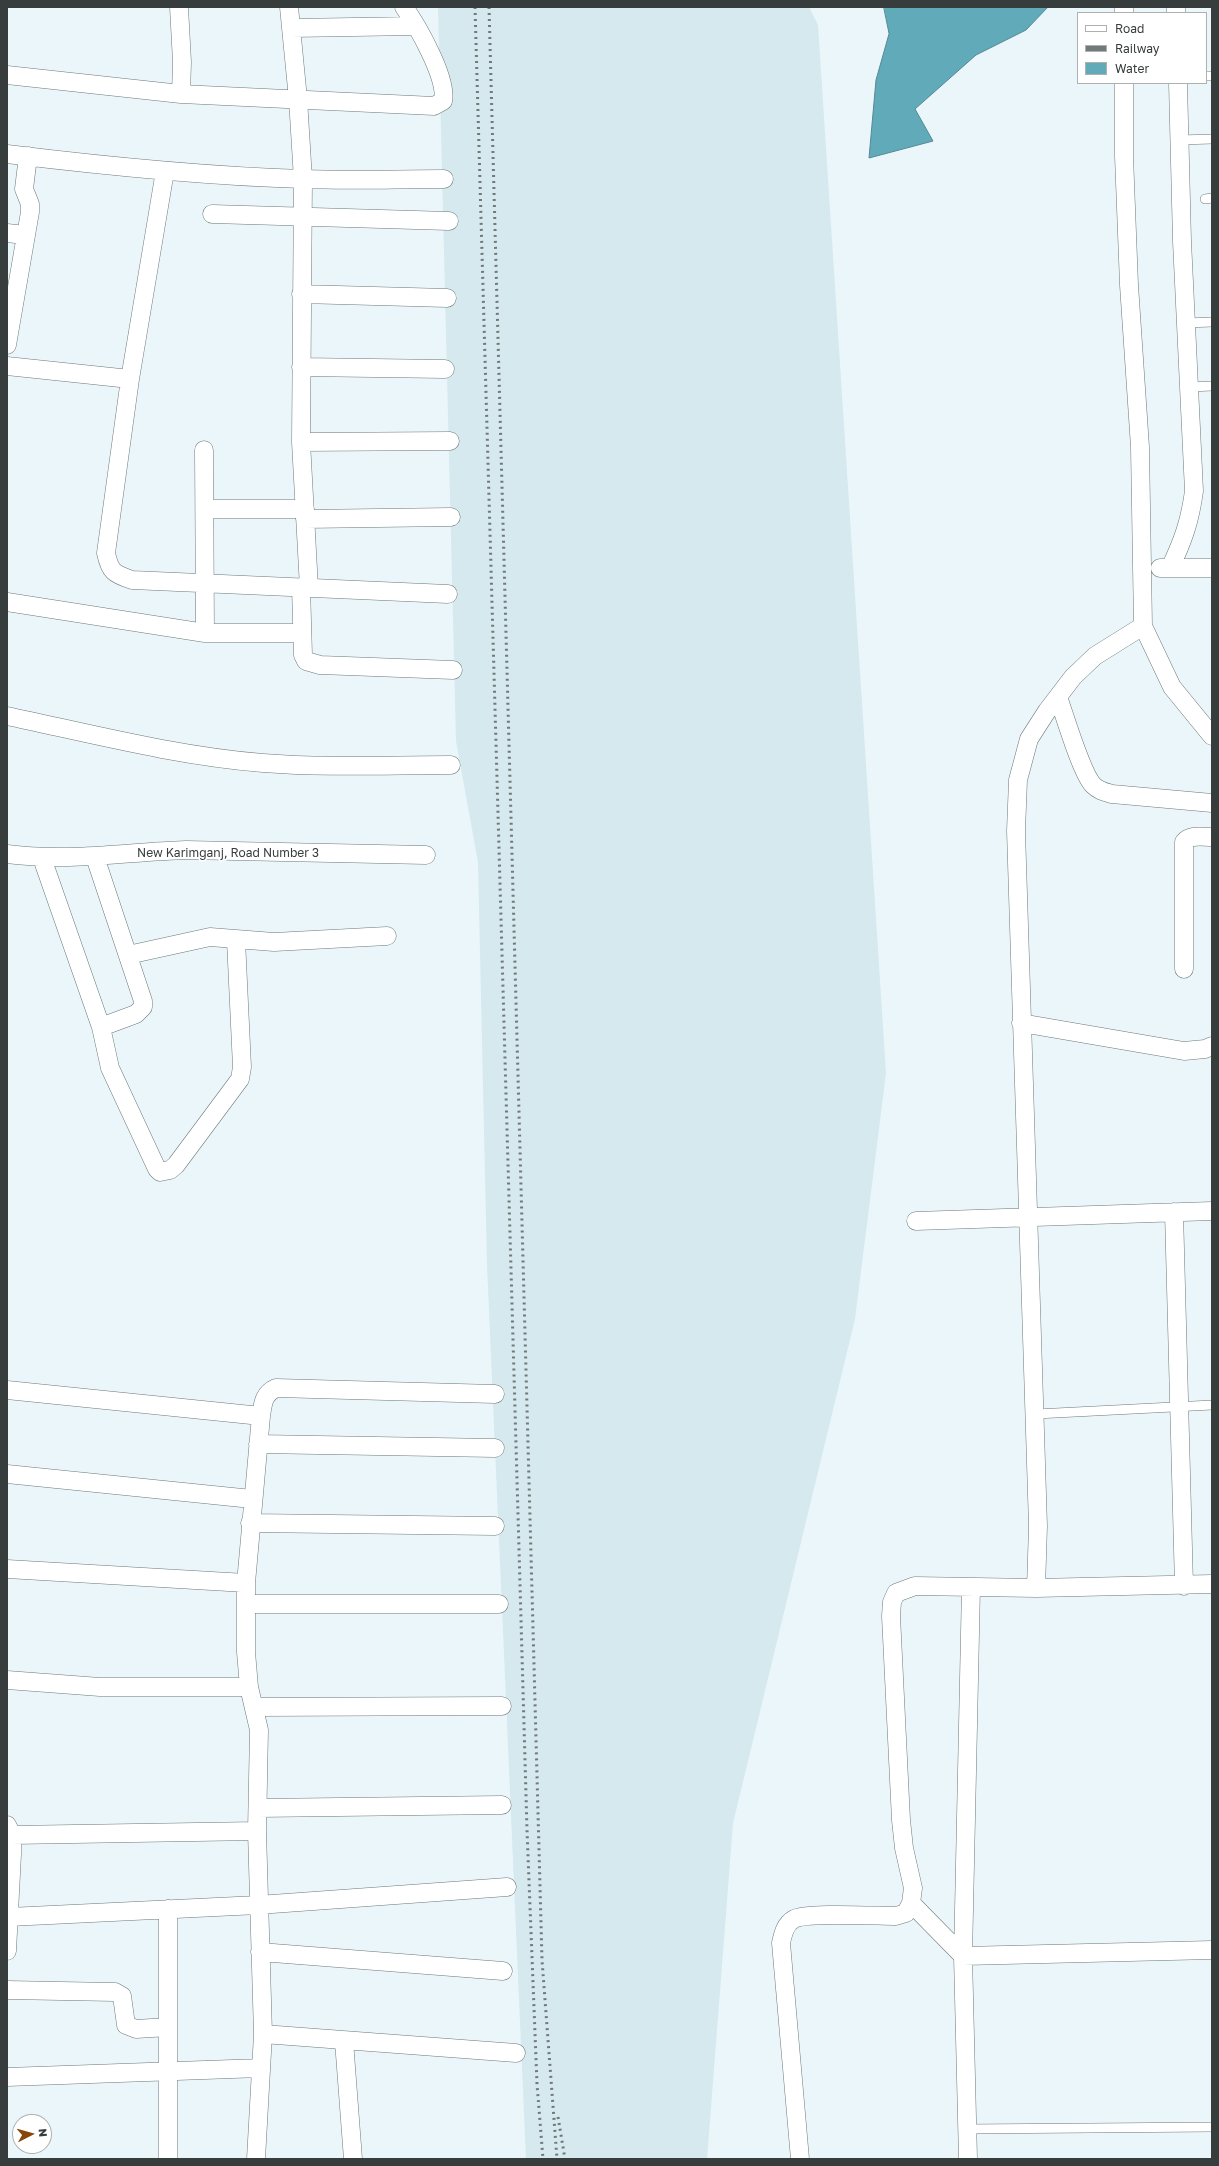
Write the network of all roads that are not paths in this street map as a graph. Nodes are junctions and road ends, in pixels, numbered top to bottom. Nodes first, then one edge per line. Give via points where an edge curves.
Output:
1 (179, 7) edge
2 (290, 7) edge
3 (404, 7) edge
4 (415, 26) junction
5 (291, 28) junction
6 (7, 75) edge
7 (1124, 84) edge
8 (1178, 84) edge
9 (181, 94) junction
10 (298, 99) junction
11 (1212, 139) edge
12 (1180, 140) junction
13 (7, 154) edge
14 (28, 156) junction
15 (165, 171) junction
16 (303, 179) junction
17 (444, 179) dead end
18 (212, 214) dead end
19 (301, 217) junction
20 (449, 220) dead end
21 (7, 233) edge
22 (25, 235) junction
23 (301, 294) junction
24 (448, 298) dead end
25 (1212, 322) edge
26 (1186, 323) junction
27 (7, 345) edge
28 (7, 366) edge
29 (301, 367) junction
30 (445, 369) dead end
31 (130, 379) junction
32 (1212, 386) edge
33 (1190, 387) junction
34 (450, 441) dead end
35 (301, 442) junction
36 (204, 450) dead end
37 (205, 509) junction
38 (305, 514) junction
39 (451, 517) dead end
40 (1143, 568) junction
41 (1170, 568) junction
42 (1212, 568) edge
43 (205, 583) junction
44 (305, 587) junction
45 (448, 594) dead end
46 (7, 602) edge
47 (1144, 626) junction
48 (205, 633) junction
49 (302, 633) junction
50 (453, 670) dead end
51 (1058, 697) junction
52 (7, 716) edge
53 (1212, 736) edge
54 (451, 765) dead end
55 (1212, 803) edge
56 (1212, 838) edge
57 (7, 854) edge
58 (426, 855) dead end
59 (95, 857) junction
60 (42, 858) junction
61 (387, 936) dead end
62 (236, 940) junction
63 (128, 955) junction
64 (1184, 969) dead end
65 (1021, 1023) junction
66 (101, 1027) junction
67 (1212, 1046) edge
68 (1212, 1211) edge
69 (1174, 1212) junction
70 (1027, 1218) junction
71 (916, 1221) dead end
72 (7, 1390) edge
73 (495, 1394) dead end
74 (1212, 1405) edge
75 (1179, 1406) junction
76 (1036, 1414) junction
77 (261, 1416) junction
78 (258, 1444) junction
79 (495, 1448) dead end
80 (7, 1474) edge
81 (252, 1499) junction
82 (250, 1523) junction
83 (495, 1526) dead end
84 (7, 1569) edge
85 (246, 1583) junction
86 (1212, 1584) edge
87 (1184, 1586) junction
88 (971, 1587) junction
89 (1036, 1588) junction
90 (246, 1604) junction
91 (499, 1604) dead end
92 (7, 1680) edge
93 (249, 1687) junction
94 (502, 1706) dead end
95 (255, 1707) junction
96 (502, 1805) dead end
97 (258, 1808) junction
98 (10, 1830) edge
99 (257, 1831) junction
100 (507, 1887) dead end
101 (911, 1903) junction
102 (258, 1906) junction
103 (168, 1909) junction
104 (9, 1917) junction
105 (1212, 1950) edge
106 (7, 1951) edge
107 (260, 1952) junction
108 (963, 1956) junction
109 (503, 1971) dead end
110 (7, 1990) edge
111 (168, 2027) junction
112 (263, 2034) junction
113 (344, 2041) junction
114 (516, 2053) dead end
115 (261, 2068) junction
116 (168, 2072) junction
117 (7, 2077) edge
118 (1212, 2127) edge
119 (968, 2129) junction
120 (168, 2159) edge
121 (256, 2159) edge
122 (353, 2159) edge
123 (800, 2159) edge
124 (968, 2159) edge

1 - 9 street
2 - 5 street
3 - 4 street
4 - 5 street
4 - 10 street via 429,51 444,88 443,101 440,104 434,106
5 - 10 street
6 - 9 street
7 - 40 street via 1128,270 1140,447
8 - 12 street
9 - 10 street
10 - 16 street
11 - 12 lane
12 - 26 street
13 - 14 street
14 - 15 street
14 - 22 street via 24,189 30,204 30,212
15 - 16 street
15 - 31 street
16 - 17 street
16 - 19 street
18 - 19 street
19 - 20 street
19 - 23 street
21 - 22 street
22 - 27 street
23 - 24 street
23 - 29 street
25 - 26 lane
26 - 33 street
28 - 31 street
29 - 30 street
29 - 35 street
31 - 43 street via 106,553 109,567 118,575 132,580
32 - 33 lane
33 - 41 street via 1194,491 1190,520
34 - 35 street
35 - 38 street
36 - 37 street
37 - 38 street
37 - 43 street
38 - 39 street
38 - 44 street
40 - 41 street
40 - 47 street
41 - 42 street
43 - 44 street
43 - 48 street
44 - 45 street
44 - 49 street
46 - 48 street
47 - 51 street via 1095,656 1073,677
47 - 53 street via 1172,687
48 - 49 street
49 - 50 street via 303,655 311,664
51 - 55 street via 1079,757 1092,784 1100,791
51 - 65 street via 1029,739 1018,780 1016,831
52 - 54 street via 154,747 264,763
56 - 64 street via 1192,837 1184,842
57 - 60 street, New Karimganj, Road Number 3
58 - 59 street, New Karimganj, Road Number 3 via 186,850
59 - 60 street, New Karimganj, Road Number 3
59 - 63 street
60 - 66 street
61 - 62 street via 274,942
62 - 63 street via 210,938
62 - 66 street via 242,1067 240,1079 204,1130 170,1170 160,1172 153,1162 110,1068
63 - 66 street via 143,1007 136,1014
65 - 67 street via 1184,1050
65 - 70 street
68 - 69 street
69 - 70 street
69 - 75 street
70 - 71 street
70 - 76 street
72 - 77 street
73 - 77 street via 276,1388 268,1391 264,1398
74 - 75 lane
75 - 76 lane
75 - 87 street
76 - 89 street
77 - 78 street
78 - 79 street
78 - 81 street
80 - 81 street
81 - 82 street
82 - 83 street
82 - 85 street
84 - 85 street
85 - 90 street
86 - 87 street
87 - 89 street
88 - 89 street
88 - 101 street via 915,1586 896,1593 892,1602 901,1820 913,1888
88 - 108 street
90 - 91 street
90 - 93 street
92 - 93 street via 100,1687
93 - 95 street
94 - 95 street
95 - 97 street via 259,1730
96 - 97 street
97 - 99 street
98 - 99 street
98 - 104 street
99 - 102 street
100 - 102 street
101 - 108 street
101 - 123 street via 906,1913 896,1916 809,1916 794,1919 784,1930 781,1943
102 - 103 street
102 - 107 street
103 - 104 street
103 - 111 street
104 - 106 street
105 - 108 street
107 - 109 street
107 - 112 street
108 - 119 street
110 - 111 street via 115,1992 122,1996 126,2025 136,2029
111 - 116 street
112 - 113 street
112 - 115 street
113 - 114 street
113 - 122 street
115 - 116 street
115 - 121 street
116 - 117 street
116 - 120 street
118 - 119 lane
119 - 124 street

